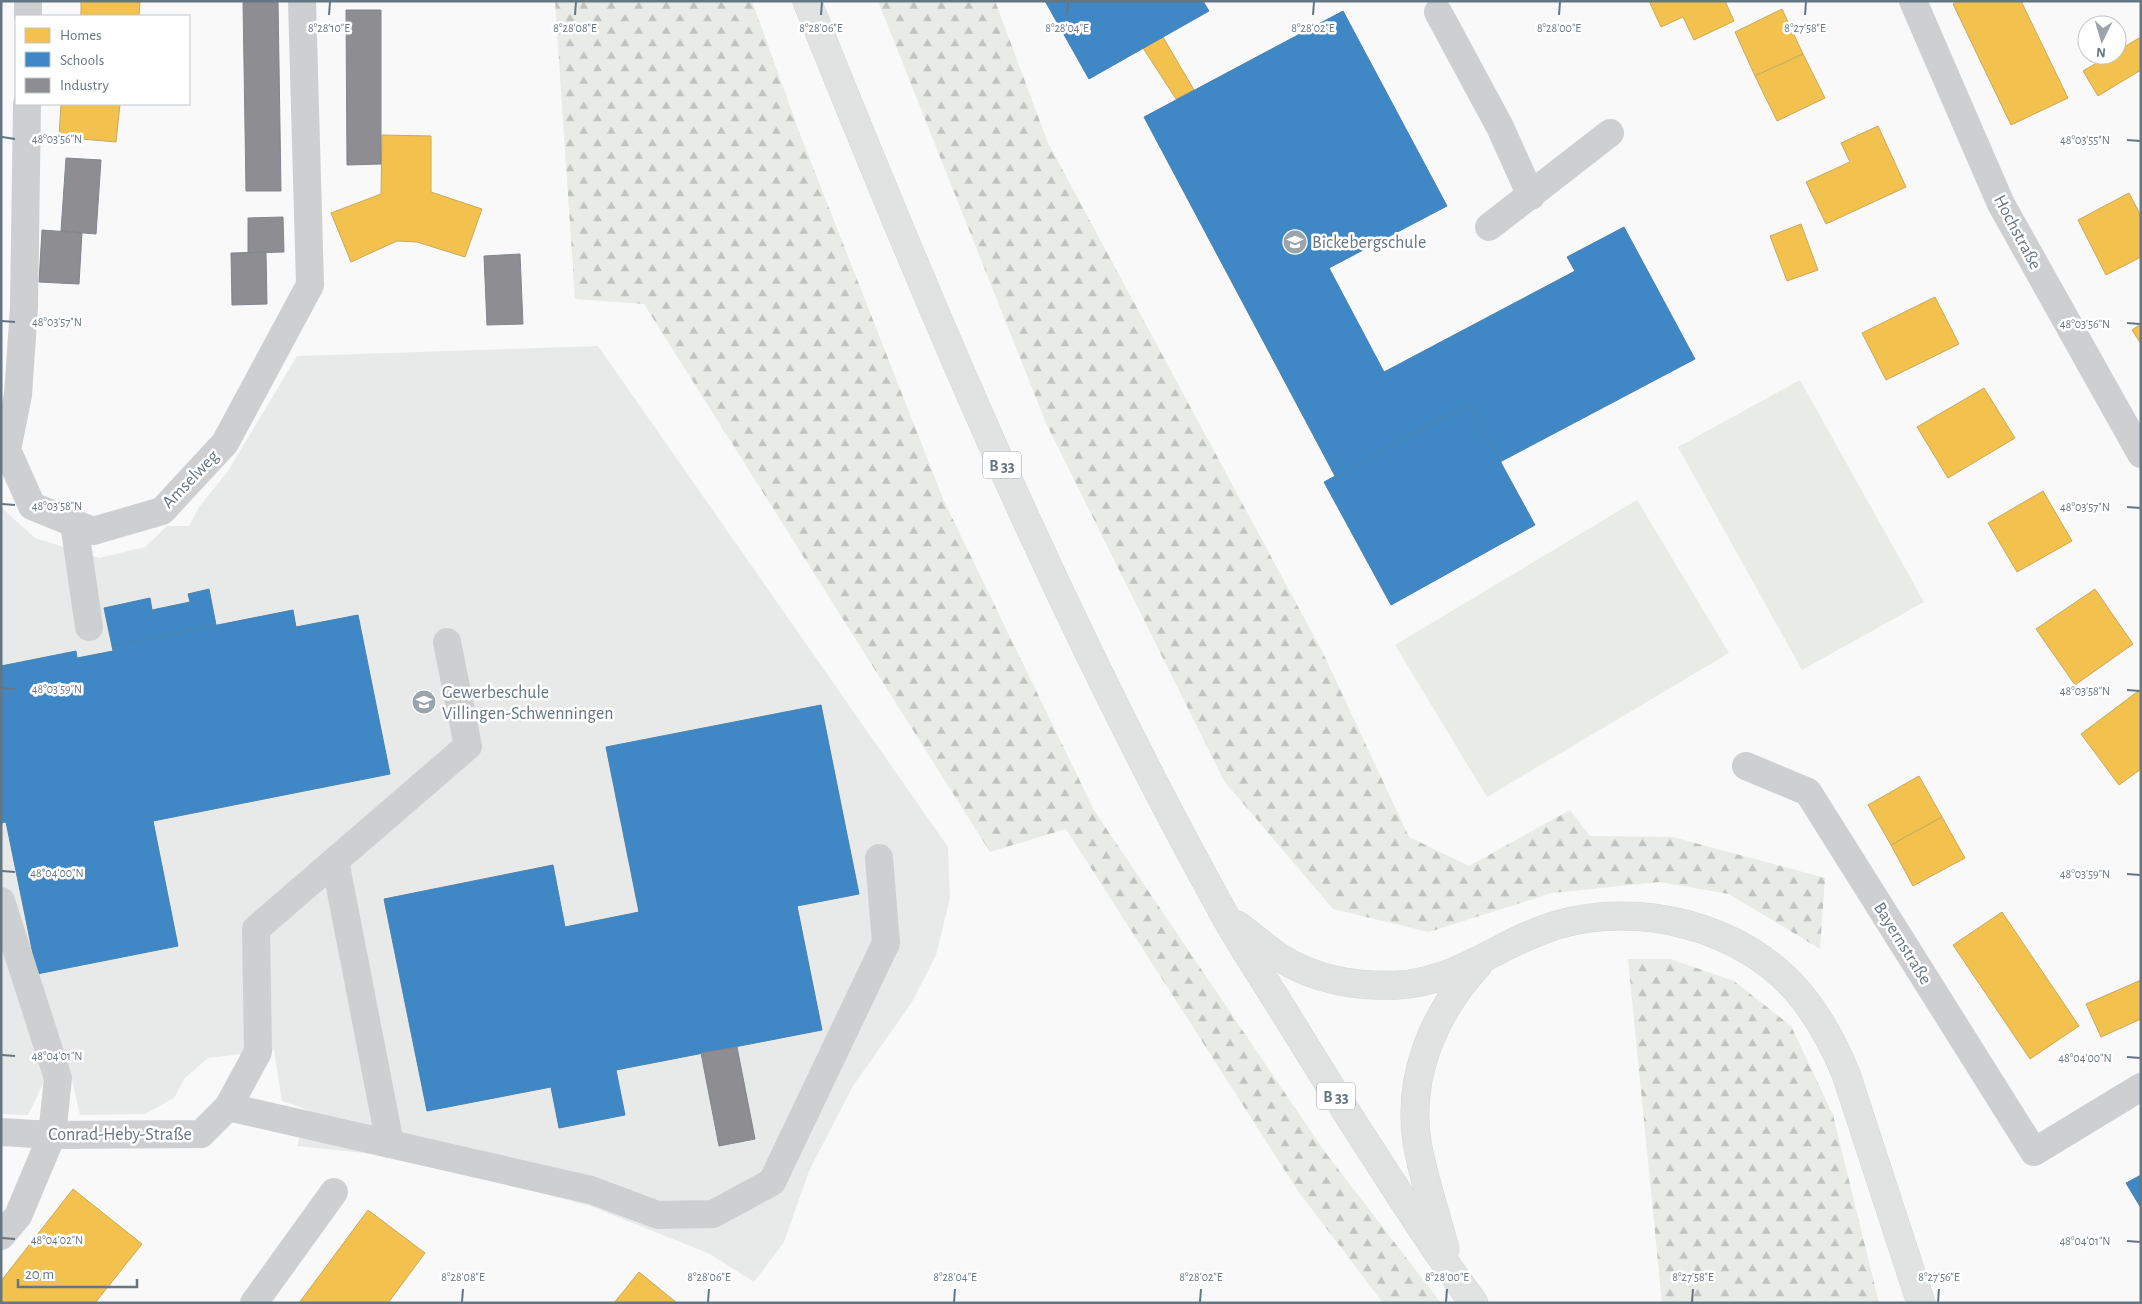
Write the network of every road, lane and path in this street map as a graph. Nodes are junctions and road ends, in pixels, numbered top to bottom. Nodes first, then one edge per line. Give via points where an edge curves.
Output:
1 (28, 1) edge
2 (302, 1) edge
3 (807, 1) edge
4 (1913, 1) edge
5 (1438, 12) dead end
6 (28, 15) edge
7 (27, 105) edge
8 (1610, 133) dead end
9 (1531, 196) junction
10 (1490, 227) dead end
11 (2141, 454) edge
12 (74, 523) junction
13 (89, 627) dead end
14 (448, 642) dead end
15 (1746, 766) dead end
16 (879, 858) dead end
17 (335, 861) junction
18 (1, 901) edge
19 (1225, 916) junction
20 (1482, 959) junction
21 (2141, 1087) edge
22 (228, 1107) junction
23 (1, 1132) edge
24 (52, 1135) junction
25 (390, 1144) junction
26 (334, 1192) dead end
27 (1, 1236) edge
28 (1451, 1272) junction
29 (254, 1303) edge
30 (1474, 1303) edge
31 (1922, 1303) edge

1 - 6 street
2 - 12 street, Amselweg via 310,286 225,443 162,511 93,531
3 - 19 main road, B 33 via 942,330 1040,549 1134,748
4 - 11 street, Hochstraße via 2002,204
5 - 9 street via 1500,127
7 - 12 street, Amselweg via 24,307 18,395 7,450 32,506
8 - 9 street
9 - 10 street
12 - 13 street
14 - 17 street via 468,746
15 - 21 street, Bayernstraße via 1808,792 2034,1152
16 - 25 street via 886,943 772,1182 713,1214 658,1216 591,1190
17 - 22 street, Conrad-Heby-Straße via 256,929 258,1052
17 - 25 street
18 - 24 street via 58,1078
19 - 20 main road via 1280,958 1308,972 1338,981 1369,986 1400,985 1457,972
19 - 28 main road, B 33 via 1331,1089
20 - 28 main road via 1458,986 1440,1015 1426,1048 1418,1079 1417,1142
20 - 31 main road via 1556,925 1622,915 1687,924 1719,935 1774,970 1798,992 1834,1045
22 - 24 street, Conrad-Heby-Straße via 201,1134
22 - 25 street
23 - 24 street, Conrad-Heby-Straße
24 - 27 street via 18,1216
26 - 29 street
28 - 30 main road, B 33

